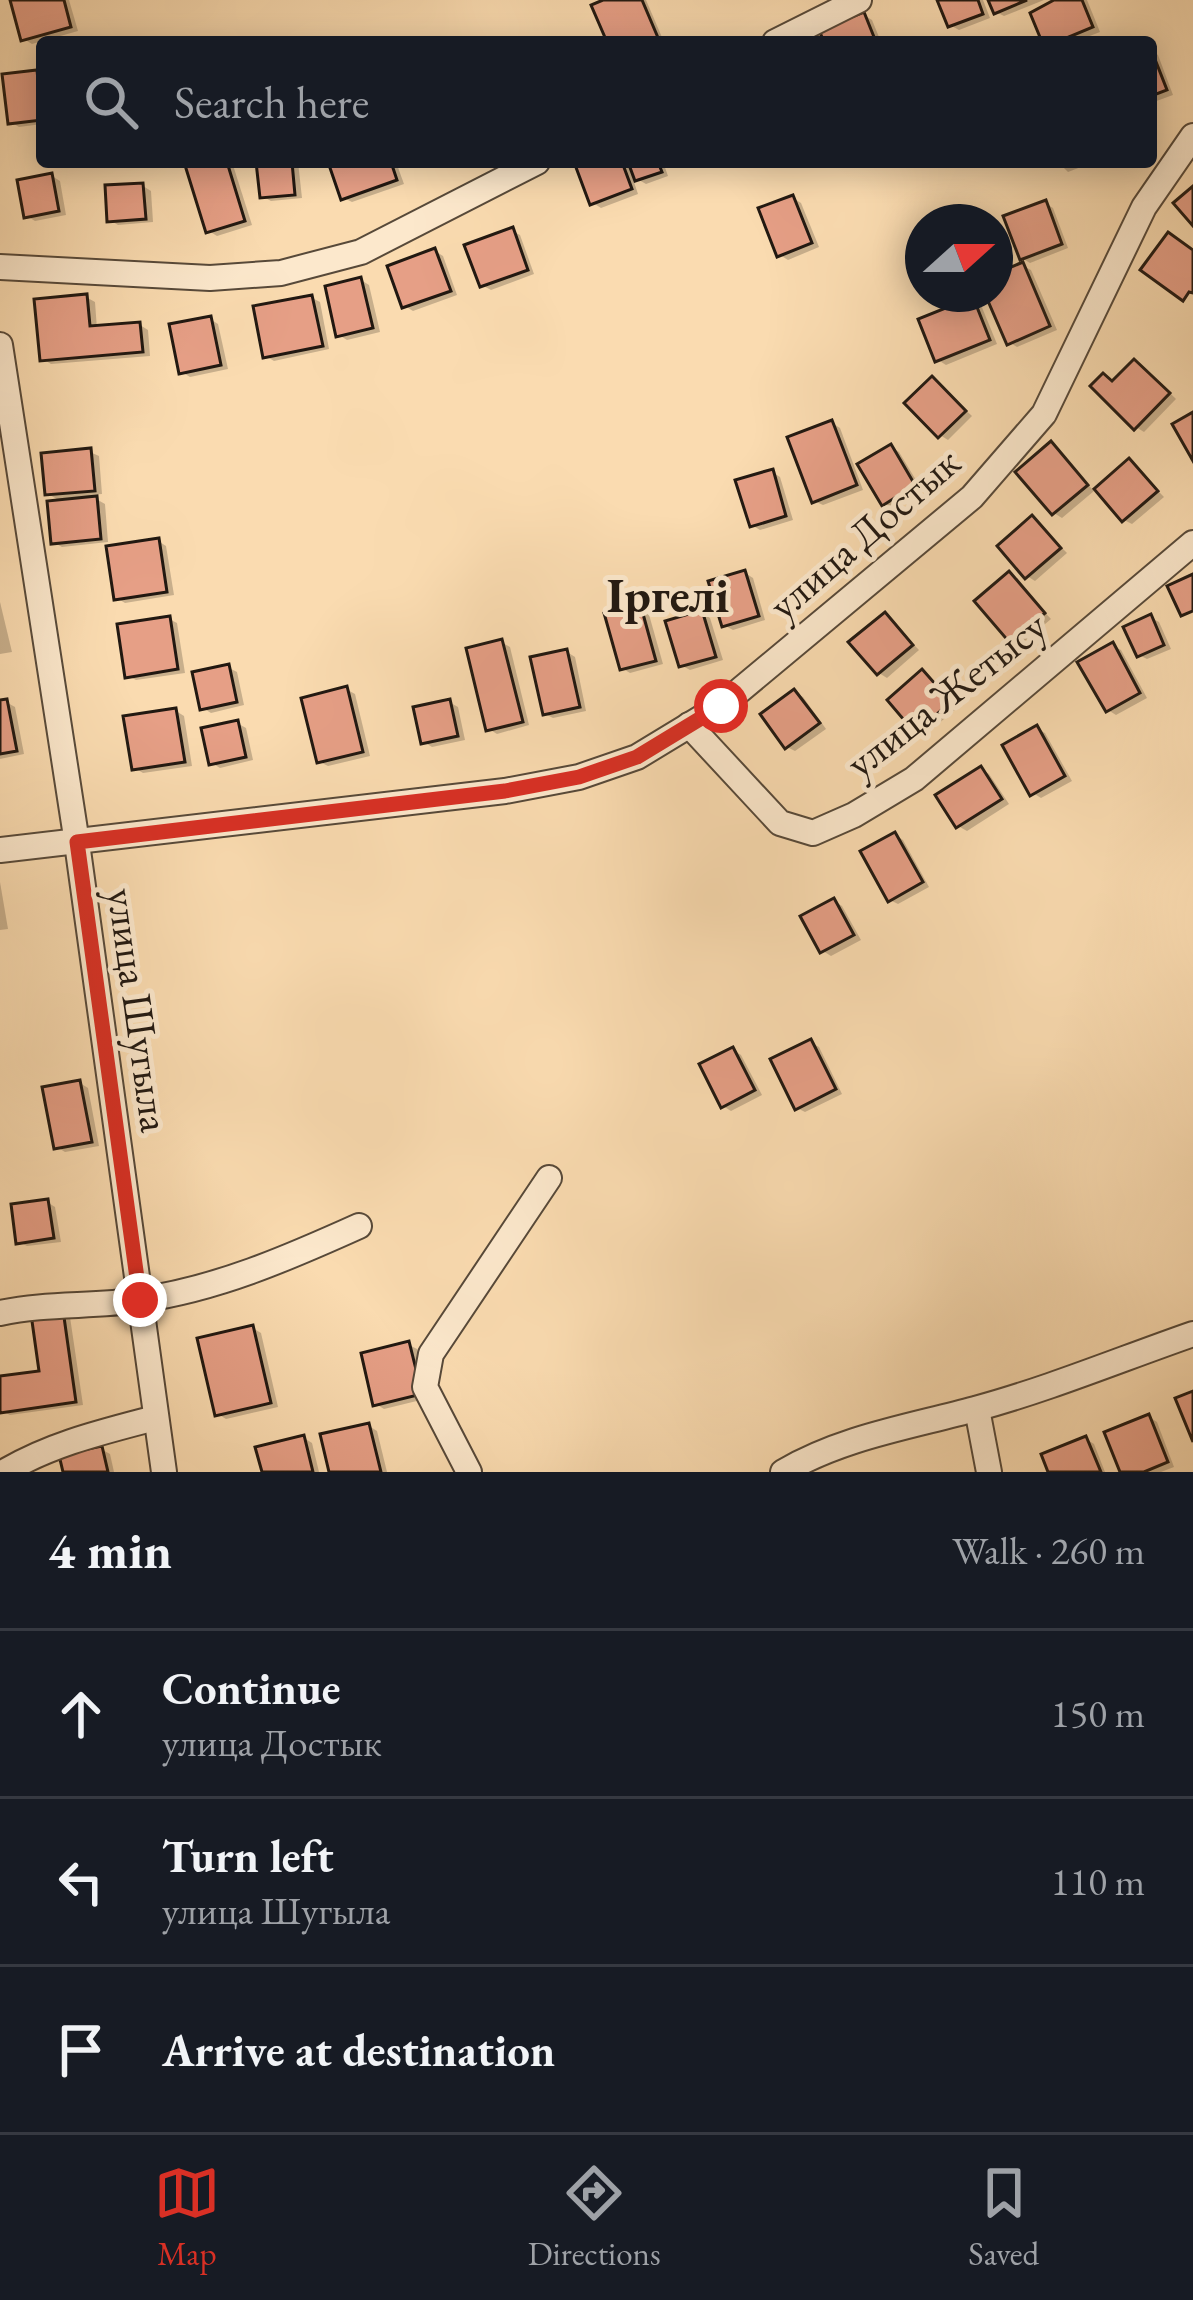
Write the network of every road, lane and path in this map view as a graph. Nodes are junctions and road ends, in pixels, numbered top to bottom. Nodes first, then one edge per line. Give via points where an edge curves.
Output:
1 (859, 0) edge
2 (787, 36) edge
3 (1193, 136) edge
4 (525, 168) edge
5 (0, 267) edge
6 (0, 345) edge
7 (1193, 543) edge
8 (689, 725) junction
9 (77, 842) junction
10 (0, 850) edge
11 (549, 1178) dead end
12 (359, 1226) dead end
13 (140, 1300) junction
14 (0, 1313) edge
15 (1193, 1334) edge
16 (977, 1408) junction
17 (155, 1418) junction
18 (4, 1472) edge
19 (164, 1472) edge
20 (469, 1472) edge
21 (783, 1472) edge
22 (989, 1472) edge

1 - 2 street
3 - 8 street, улица Достык via 1144,207 1044,414 973,497
4 - 5 street via 361,252 281,272 210,278
6 - 9 street, улица Шугыла
7 - 8 street, улица Жетысу via 914,779 813,833 780,823
8 - 9 street, улица Достык via 637,757 524,788
9 - 10 street, улица Достык
9 - 13 street, улица Шугыла
11 - 20 street via 431,1354 425,1387
12 - 13 street via 259,1271
13 - 14 street
13 - 17 street, улица Шугыла
15 - 16 street
16 - 21 street via 816,1453
16 - 22 street
17 - 18 street via 81,1437
17 - 19 street, улица Шугыла

